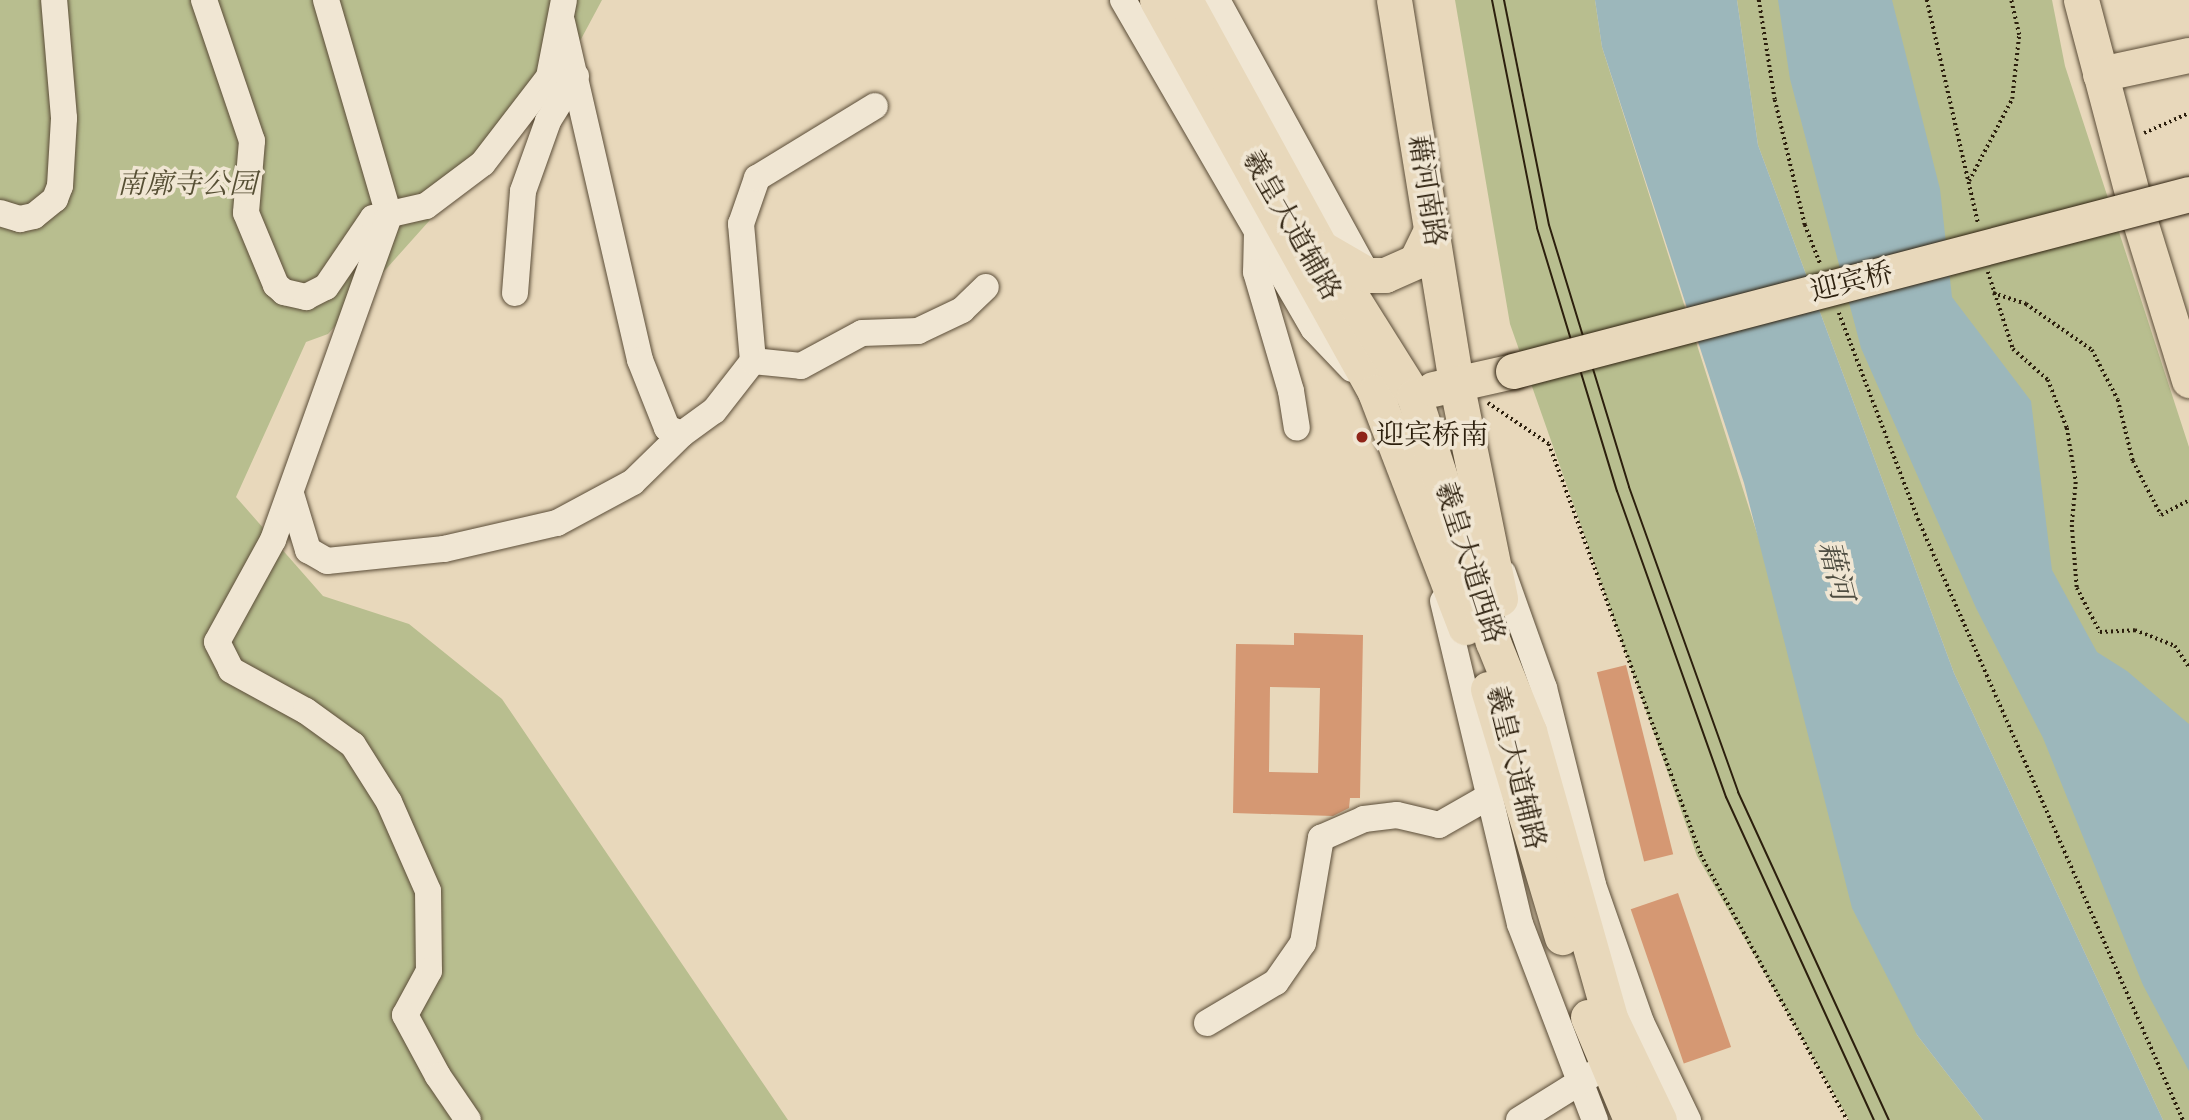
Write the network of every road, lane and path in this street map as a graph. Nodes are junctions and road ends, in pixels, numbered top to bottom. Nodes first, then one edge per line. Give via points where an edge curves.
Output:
1 (54, 0) edge
2 (204, 0) edge
3 (326, 0) edge
4 (1123, 0) edge
5 (1157, 0) edge
6 (1185, 0) edge
7 (1217, 0) edge
8 (1394, 0) edge
9 (1759, 0) edge
10 (1927, 0) edge
11 (2011, 0) edge
12 (2081, 0) edge
13 (563, 11) edge
14 (2189, 55) edge
15 (2100, 74) junction
16 (576, 76) junction
17 (875, 106) dead end
18 (2189, 113) edge
19 (2117, 139) junction
20 (1969, 181) junction
21 (2189, 194) edge
22 (0, 213) edge
23 (389, 216) junction
24 (1268, 224) junction
25 (1432, 230) junction
26 (1979, 231) dead end
27 (1321, 248) junction
28 (1987, 268) dead end
29 (1368, 275) junction
30 (1825, 276) dead end
31 (986, 287) dead end
32 (515, 293) dead end
33 (1993, 293) junction
34 (1835, 301) dead end
35 (1364, 320) junction
36 (2182, 323) edge
37 (753, 361) junction
38 (2189, 380) edge
39 (1456, 382) junction
40 (1375, 392) junction
41 (1413, 396) junction
42 (1297, 428) dead end
43 (682, 434) junction
44 (291, 494) junction
45 (2189, 499) edge
46 (1482, 514) junction
47 (2189, 667) edge
48 (1529, 731) junction
49 (1488, 797) junction
50 (1207, 1023) dead end
51 (1593, 1075) junction
52 (468, 1120) edge
53 (1519, 1120) edge
54 (1595, 1120) edge
55 (1631, 1120) edge
56 (1659, 1120) edge
57 (1688, 1120) edge
58 (1847, 1120) edge
59 (2183, 1120) edge

1 - 22 street via 64,118 60,186 55,199 34,216 20,219
2 - 23 street via 252,141 246,213 276,285 295,296 317,293 373,218
3 - 23 street
4 - 24 street, 羲皇大道辅路
5 - 24 main road, 羲皇大道西路
6 - 27 main road, 羲皇大道西路
7 - 29 street, 羲皇大道辅路
8 - 25 main road, 藉河南路
9 - 30 path via 1775,100 1805,225
10 - 20 path
11 - 20 path via 2019,35 2012,99
12 - 15 main road
13 - 16 street
13 - 23 street via 549,77 483,163 426,206
14 - 15 main road
15 - 19 main road
16 - 32 street via 548,121 523,191
16 - 43 street via 640,360 667,428
17 - 37 street via 757,178 741,225
18 - 19 path via 2160,128
19 - 36 main road
20 - 26 path
21 - 39 main road, 迎宾桥, bridge via 1513,371
23 - 44 street
24 - 40 main road, 羲皇大道西路
24 - 42 street via 1256,272 1291,391
25 - 29 main road via 1426,246 1409,266 1385,275
25 - 39 main road, 藉河南路
27 - 29 main road
27 - 35 main road, 羲皇大道西路
28 - 33 path
29 - 35 street, 羲皇大道辅路
31 - 37 street via 962,310 918,331 862,333 801,366
33 - 45 path via 2026,304 2092,350 2119,400 2133,461 2161,515
33 - 47 path via 2013,348 2048,380 2067,428 2076,482 2072,525 2077,588 2100,632 2135,630 2175,646
34 - 59 path via 1918,519
35 - 41 main road, 羲皇大道西路
36 - 38 main road
37 - 43 street via 714,411
39 - 41 main road, 迎宾桥
39 - 46 main road, 藉河南路
39 - 58 path via 1549,444 1701,855
40 - 41 main road
40 - 49 street, 羲皇大道辅路 via 1441,593
40 - 51 main road, 羲皇大道西路 via 1499,716
41 - 48 main road, 羲皇大道西路 via 1493,642
43 - 44 street via 633,482 557,523 444,549 327,561 308,550
44 - 52 street via 268,551 219,632 219,653 231,670 306,711 353,745 389,802 428,891 429,971 405,1015
46 - 48 main road, 藉河南路
46 - 57 street, 羲皇大道辅路 via 1544,688 1597,898 1640,1022
48 - 56 main road, 羲皇大道西路 via 1611,1020
49 - 50 street via 1439,825 1397,815 1364,819 1321,838 1303,943 1276,982
49 - 51 street, 羲皇大道辅路 via 1520,925
51 - 53 street
51 - 54 street, 羲皇大道辅路
51 - 55 main road, 羲皇大道西路

